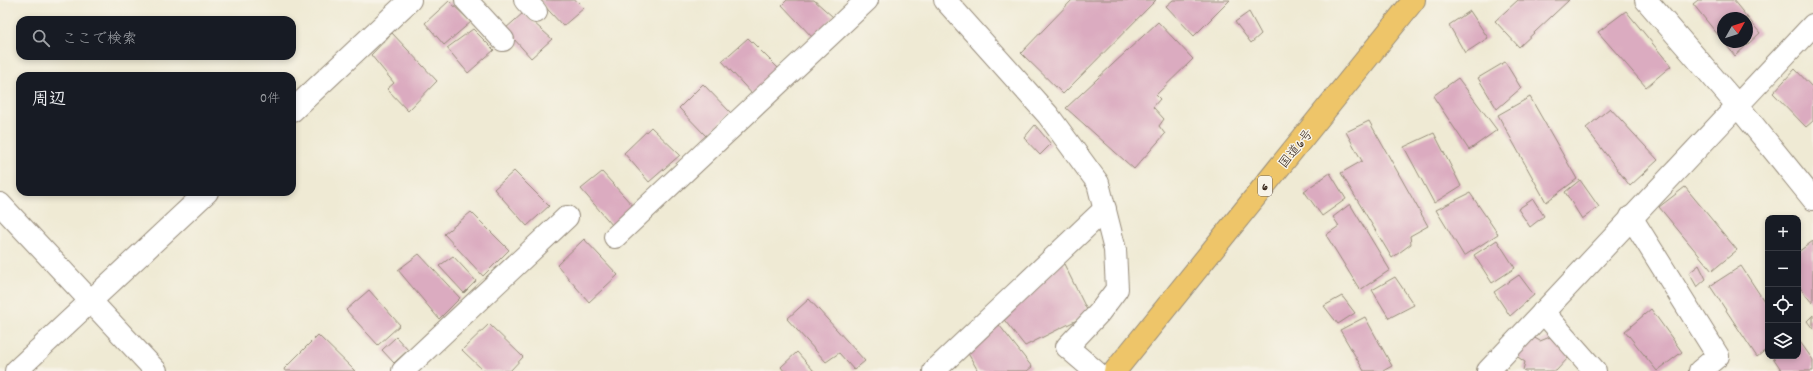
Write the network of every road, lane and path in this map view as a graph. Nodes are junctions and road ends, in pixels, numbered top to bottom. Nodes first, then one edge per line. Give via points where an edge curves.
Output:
1 (410, 0) edge
2 (466, 0) edge
3 (867, 0) edge
4 (945, 0) edge
5 (1414, 0) edge
6 (1646, 0) edge
7 (1813, 24) edge
8 (503, 40) dead end
9 (1737, 105) junction
10 (296, 107) edge
11 (203, 196) edge
12 (1813, 199) edge
13 (0, 204) edge
14 (1104, 209) junction
15 (567, 217) dead end
16 (1632, 217) junction
17 (615, 237) dead end
18 (91, 301) junction
19 (1543, 312) junction
20 (16, 371) edge
21 (156, 371) edge
22 (403, 371) edge
23 (934, 371) edge
24 (1094, 371) edge
25 (1115, 371) edge
26 (1488, 371) edge
27 (1595, 371) edge
28 (1700, 371) edge

1 - 10 street
2 - 8 street
3 - 17 street
4 - 14 street via 1048,115 1098,183
5 - 25 highway, 国道6号 / 6
6 - 9 street
7 - 9 street
9 - 12 street
9 - 16 street
11 - 18 street
13 - 18 street
14 - 23 street
14 - 24 street via 1116,250 1117,289 1099,313 1067,347
15 - 22 street
16 - 19 street
16 - 28 street via 1718,356
18 - 20 street
18 - 21 street
19 - 26 street
19 - 27 street

